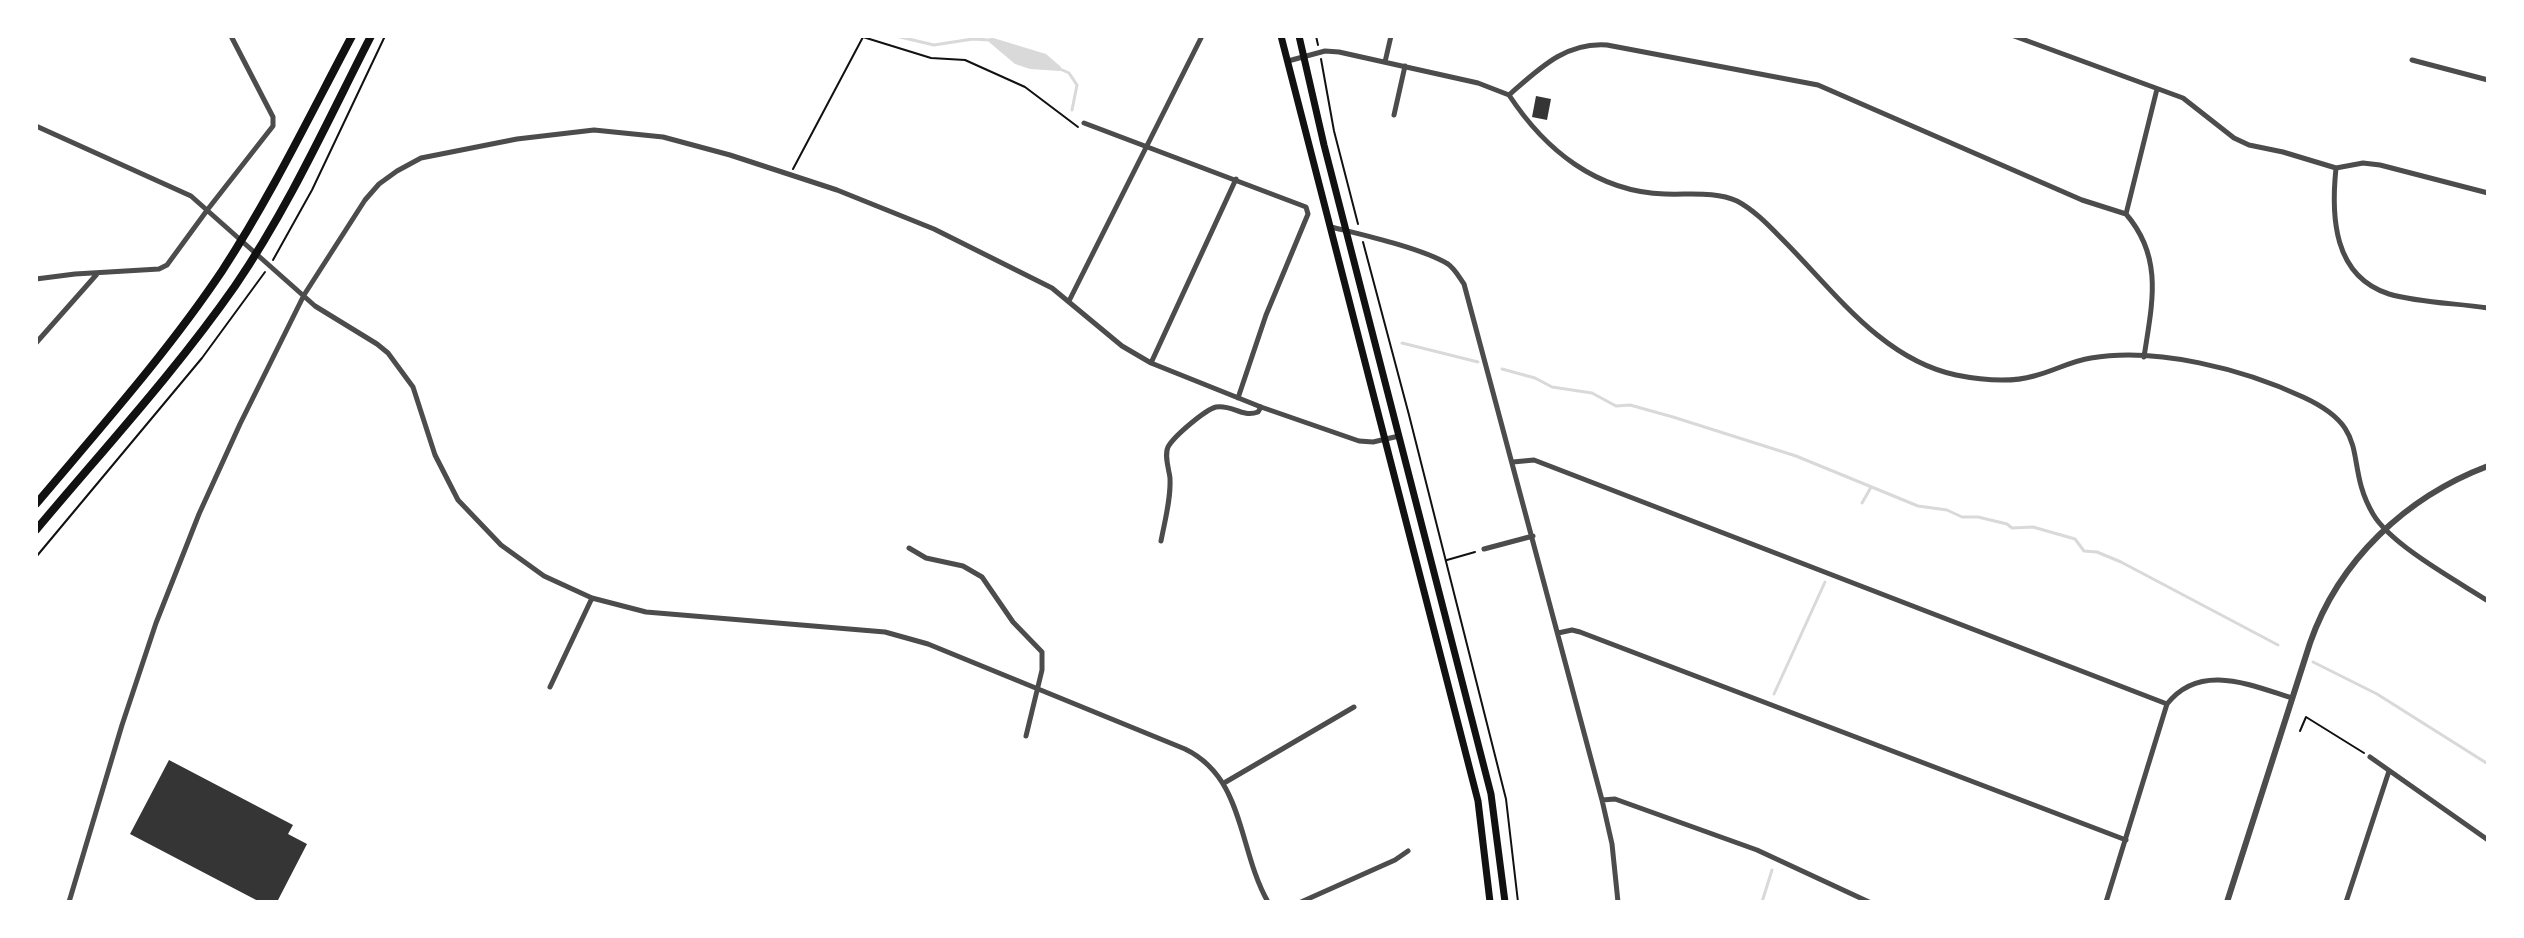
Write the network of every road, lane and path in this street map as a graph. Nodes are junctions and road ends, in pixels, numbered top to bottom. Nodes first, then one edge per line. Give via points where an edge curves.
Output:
1 (231, 36) edge
2 (352, 36) edge
3 (371, 36) edge
4 (385, 36) edge
5 (838, 36) edge
6 (864, 36) edge
7 (1202, 36) edge
8 (1281, 36) edge
9 (1299, 36) edge
10 (1391, 36) edge
11 (2014, 36) edge
12 (1305, 57) junction
13 (2412, 60) dead end
14 (1288, 61) junction
15 (1321, 62) dead end
16 (1385, 62) junction
17 (1405, 66) junction
18 (2488, 80) edge
19 (2157, 89) junction
20 (1509, 95) junction
21 (1394, 115) dead end
22 (1086, 124) joint
23 (36, 126) edge
24 (1145, 147) junction
25 (2336, 168) junction
26 (792, 175) junction
27 (1236, 179) junction
28 (2488, 193) edge
29 (208, 209) junction
30 (2126, 214) junction
31 (1357, 221) dead end
32 (1331, 227) junction
33 (1347, 231) junction
34 (241, 239) junction
35 (280, 248) dead end
36 (256, 252) junction
37 (1366, 253) dead end
38 (97, 274) junction
39 (36, 279) edge
40 (259, 281) dead end
41 (304, 295) junction
42 (1069, 301) junction
43 (2488, 308) edge
44 (36, 343) edge
45 (2144, 357) junction
46 (1151, 363) junction
47 (1238, 398) junction
48 (1261, 407) junction
49 (1400, 436) junction
50 (1386, 439) junction
51 (1513, 462) junction
52 (2488, 466) edge
53 (36, 504) edge
54 (2386, 529) junction
55 (36, 530) edge
56 (1533, 536) junction
57 (1161, 541) dead end
58 (909, 548) dead end
59 (1484, 549) joint
60 (36, 557) edge
61 (1447, 560) junction
62 (592, 598) junction
63 (2488, 601) edge
64 (1558, 633) junction
65 (550, 687) dead end
66 (1037, 688) junction
67 (2292, 698) junction
68 (2167, 704) junction
69 (1354, 707) dead end
70 (2300, 731) dead end
71 (1026, 736) dead end
72 (2370, 757) joint
73 (2389, 771) junction
74 (1224, 783) junction
75 (1602, 800) junction
76 (2126, 840) junction
77 (2488, 840) edge
78 (1408, 851) dead end
79 (69, 902) edge
80 (1268, 902) edge
81 (1301, 902) edge
82 (1490, 902) edge
83 (1505, 902) edge
84 (1518, 902) edge
85 (1618, 902) edge
86 (1869, 902) edge
87 (2106, 902) edge
88 (2227, 902) edge
89 (2346, 902) edge

1 - 29 street via 273,126
2 - 34 highway
3 - 36 highway via 292,193
4 - 35 path
5 - 6 path
6 - 22 path via 915,54 965,60 1025,87 1074,125 1085,130
6 - 26 path
7 - 24 street
8 - 14 main road
9 - 12 main road
10 - 16 street
11 - 19 street
12 - 14 street
12 - 16 street via 1332,51
12 - 33 main road
13 - 18 street
14 - 32 main road
15 - 31 path
16 - 17 street
17 - 20 street
17 - 21 street
19 - 25 street via 2189,101 2241,142
19 - 30 street
20 - 30 street via 1553,58 1596,44 1818,85 2082,200
20 - 45 street via 1544,141 1599,178 1654,194 1720,196 1748,208 1885,341 1929,367 1969,377 2017,380 2093,358
22 - 24 street
23 - 29 street via 181,191
24 - 27 street
24 - 42 street
25 - 28 street via 2380,165
25 - 43 street via 2335,231 2345,255 2367,282 2399,296
26 - 41 street via 663,137 621,131 578,131 449,151 409,163 379,184
26 - 42 street via 939,232
27 - 46 street
27 - 47 street via 1306,207 1308,214
29 - 34 street
29 - 38 street via 164,267
30 - 45 street via 2151,258
32 - 33 street
32 - 50 main road
33 - 49 main road
33 - 51 street via 1454,269 1464,284
34 - 36 street
34 - 53 highway via 179,330
36 - 41 street
36 - 55 highway via 191,343
37 - 61 path
38 - 39 street
38 - 44 street
40 - 60 path via 202,358
41 - 62 street via 396,363 416,395 447,480 485,531 531,568
41 - 79 street via 175,573
42 - 46 street
45 - 54 street via 2255,377 2326,409 2350,435 2370,506
46 - 47 street
47 - 48 street
48 - 50 street via 1359,441
48 - 57 street via 1247,415 1214,407 1168,447 1170,491
49 - 50 street
49 - 83 main road via 1491,794
50 - 82 main road via 1478,801
51 - 56 street
51 - 68 street via 1534,460
52 - 54 street via 2426,498
54 - 63 street
54 - 67 street via 2338,583 2319,619
56 - 59 street
56 - 64 street
58 - 66 street via 977,572 1038,647 1043,657
59 - 61 path
61 - 84 path via 1506,799
62 - 65 street
62 - 66 street via 646,612 896,635
64 - 75 street
64 - 76 street via 1580,632
66 - 71 street
66 - 74 street via 1196,754
67 - 68 street via 2233,680 2210,679 2189,686
67 - 88 street
68 - 76 street
69 - 74 street
70 - 72 path via 2306,717
72 - 73 street
73 - 77 street
73 - 89 street
74 - 80 street
75 - 85 street
75 - 86 street via 1615,799 1757,850
76 - 87 street
78 - 81 street

